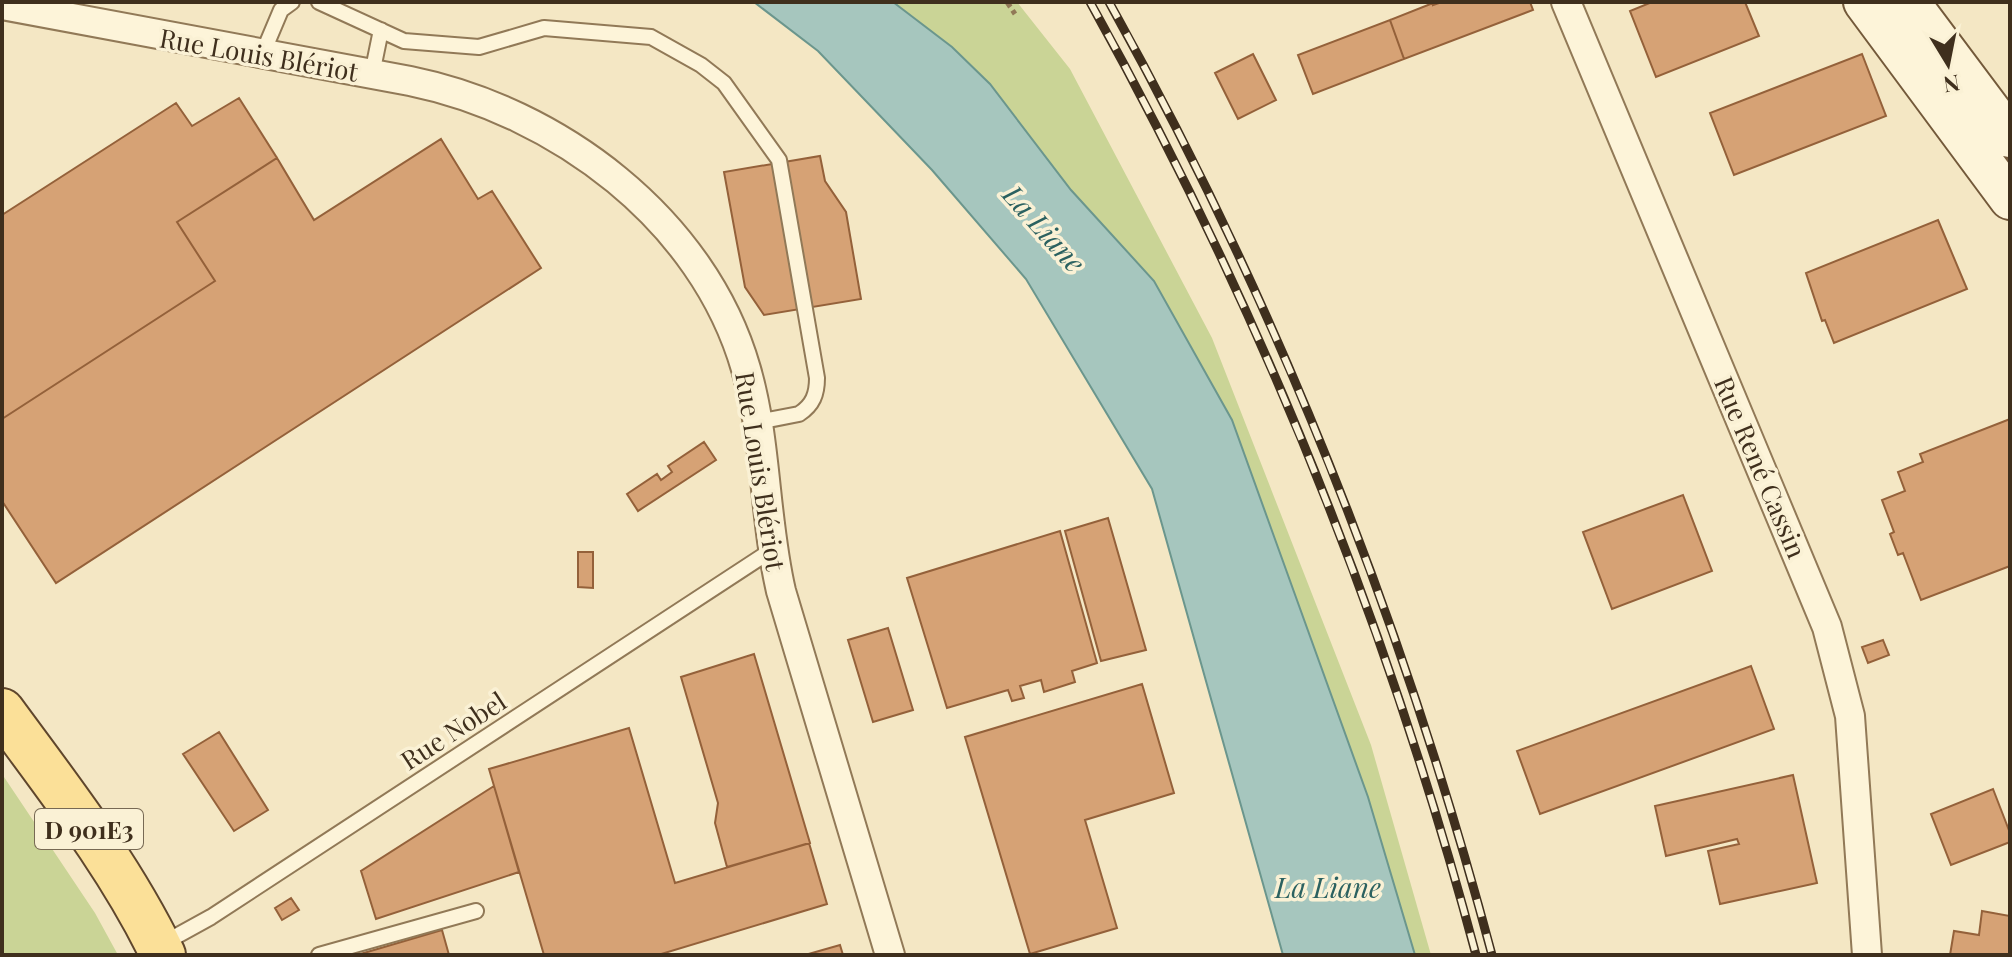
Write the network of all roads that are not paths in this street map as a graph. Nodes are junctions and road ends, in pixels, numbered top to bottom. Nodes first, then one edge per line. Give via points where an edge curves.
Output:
1 (292, 2) edge
2 (319, 2) edge
3 (1566, 2) edge
4 (1864, 2) edge
5 (1909, 2) edge
6 (2, 5) edge
7 (381, 30) junction
8 (262, 55) junction
9 (372, 74) junction
10 (2010, 137) edge
11 (2010, 199) edge
12 (758, 422) junction
13 (772, 550) junction
14 (2, 711) edge
15 (476, 911) dead end
16 (160, 950) edge
17 (319, 955) edge
18 (890, 955) edge
19 (1867, 955) edge

1 - 8 lane via 281,10
2 - 7 lane
3 - 19 street, Rue René Cassin via 1827,627 1850,716
4 - 11 street
5 - 10 street
6 - 8 street, Rue Louis Blériot
7 - 9 lane
7 - 12 lane via 404,41 479,47 544,28 651,37 724,83 779,160 817,378 805,411
8 - 9 street, Rue Louis Blériot
9 - 12 street, Rue Louis Blériot via 454,91 512,113 576,149 629,191 674,238 717,302 745,367
12 - 13 street, Rue Louis Blériot
13 - 16 lane, Rue Nobel
13 - 18 street, Rue Louis Blériot via 786,614
14 - 16 main road, D 901E3 via 95,838
15 - 17 lane

